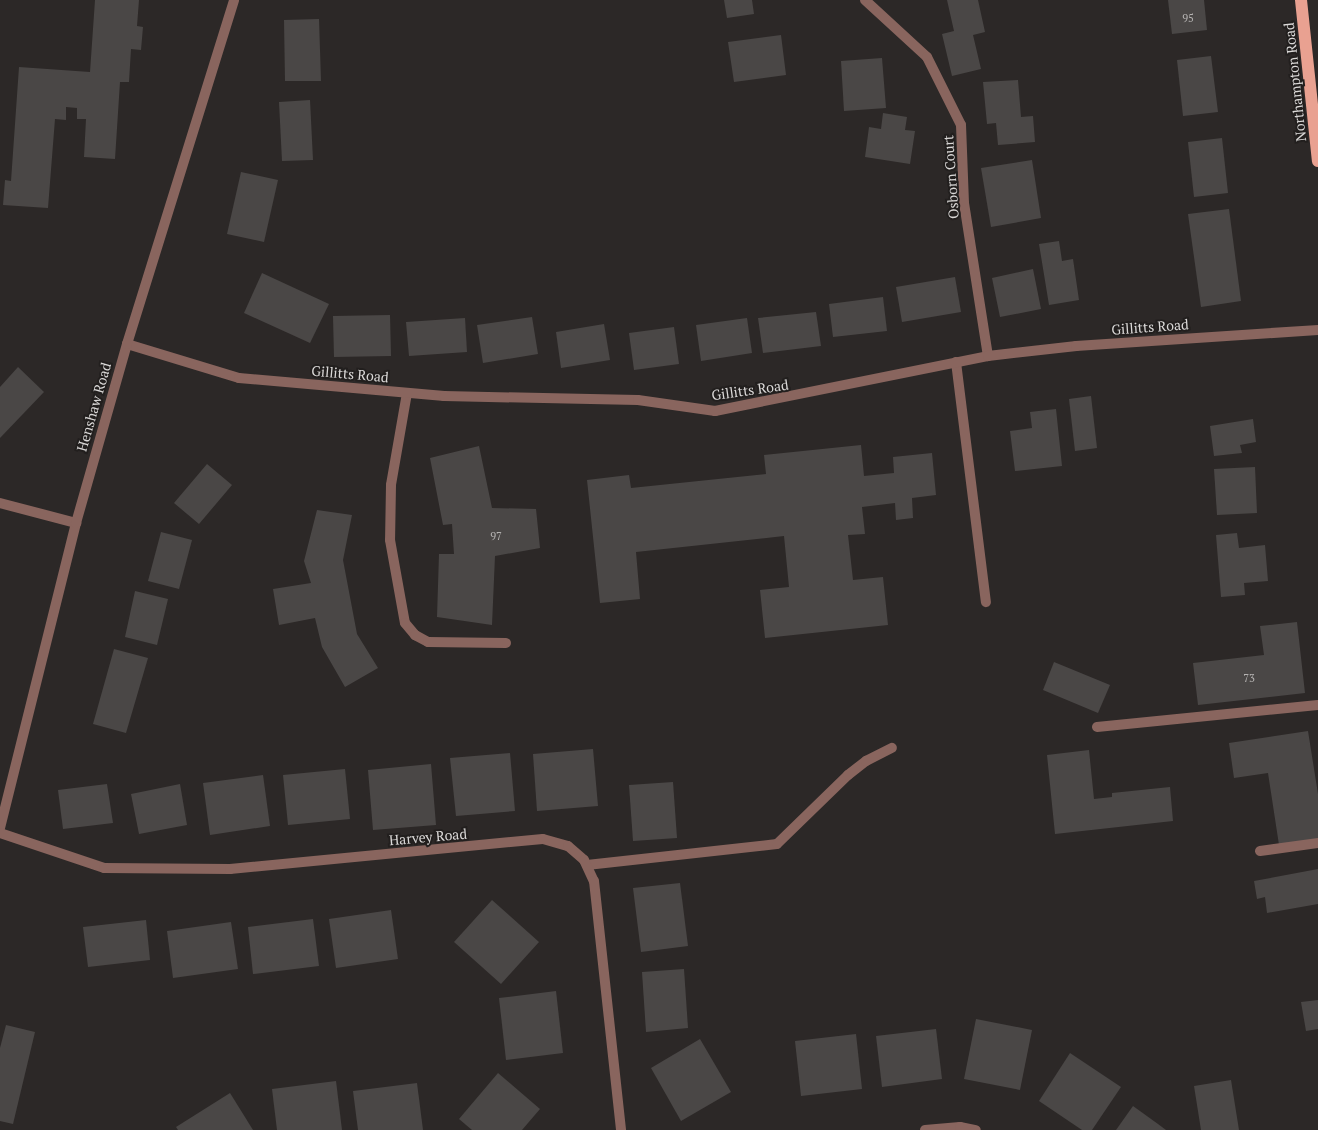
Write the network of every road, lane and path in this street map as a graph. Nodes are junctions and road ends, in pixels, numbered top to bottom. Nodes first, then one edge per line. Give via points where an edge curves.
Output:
1 (234, 0) edge
2 (865, 0) edge
3 (1302, 0) edge
4 (1316, 121) edge
5 (1318, 161) edge
6 (1318, 330) edge
7 (127, 344) junction
8 (988, 356) junction
9 (956, 362) junction
10 (408, 393) junction
11 (0, 503) edge
12 (76, 523) junction
13 (986, 602) dead end
14 (506, 643) dead end
15 (1318, 705) edge
16 (1096, 727) dead end
17 (892, 748) dead end
18 (0, 828) edge
19 (0, 833) edge
20 (1318, 843) edge
21 (1260, 851) dead end
22 (586, 865) junction
23 (621, 1130) edge
24 (925, 1130) edge
25 (976, 1130) edge

1 - 7 street, Henshaw Road
2 - 8 street, Osborn Court via 927,58 961,125 964,203
3 - 4 main road, Northampton Road
4 - 5 main road, Northampton Road
6 - 8 street, Gillitts Road via 1085,345
7 - 10 street, Gillitts Road via 239,378
7 - 12 street, Henshaw Road
8 - 9 street, Gillitts Road
9 - 10 street, Gillitts Road via 716,411 638,400
9 - 13 street
10 - 14 street via 391,485 390,540 405,622 415,635 428,642
11 - 12 street
12 - 18 street, Henshaw Road
15 - 16 street
17 - 22 street via 866,761 848,775 777,844
19 - 22 street, Harvey Road via 104,868 230,869 543,839 568,846
20 - 21 street
22 - 23 street, Harvey Road via 594,881
24 - 25 street via 960,1127

